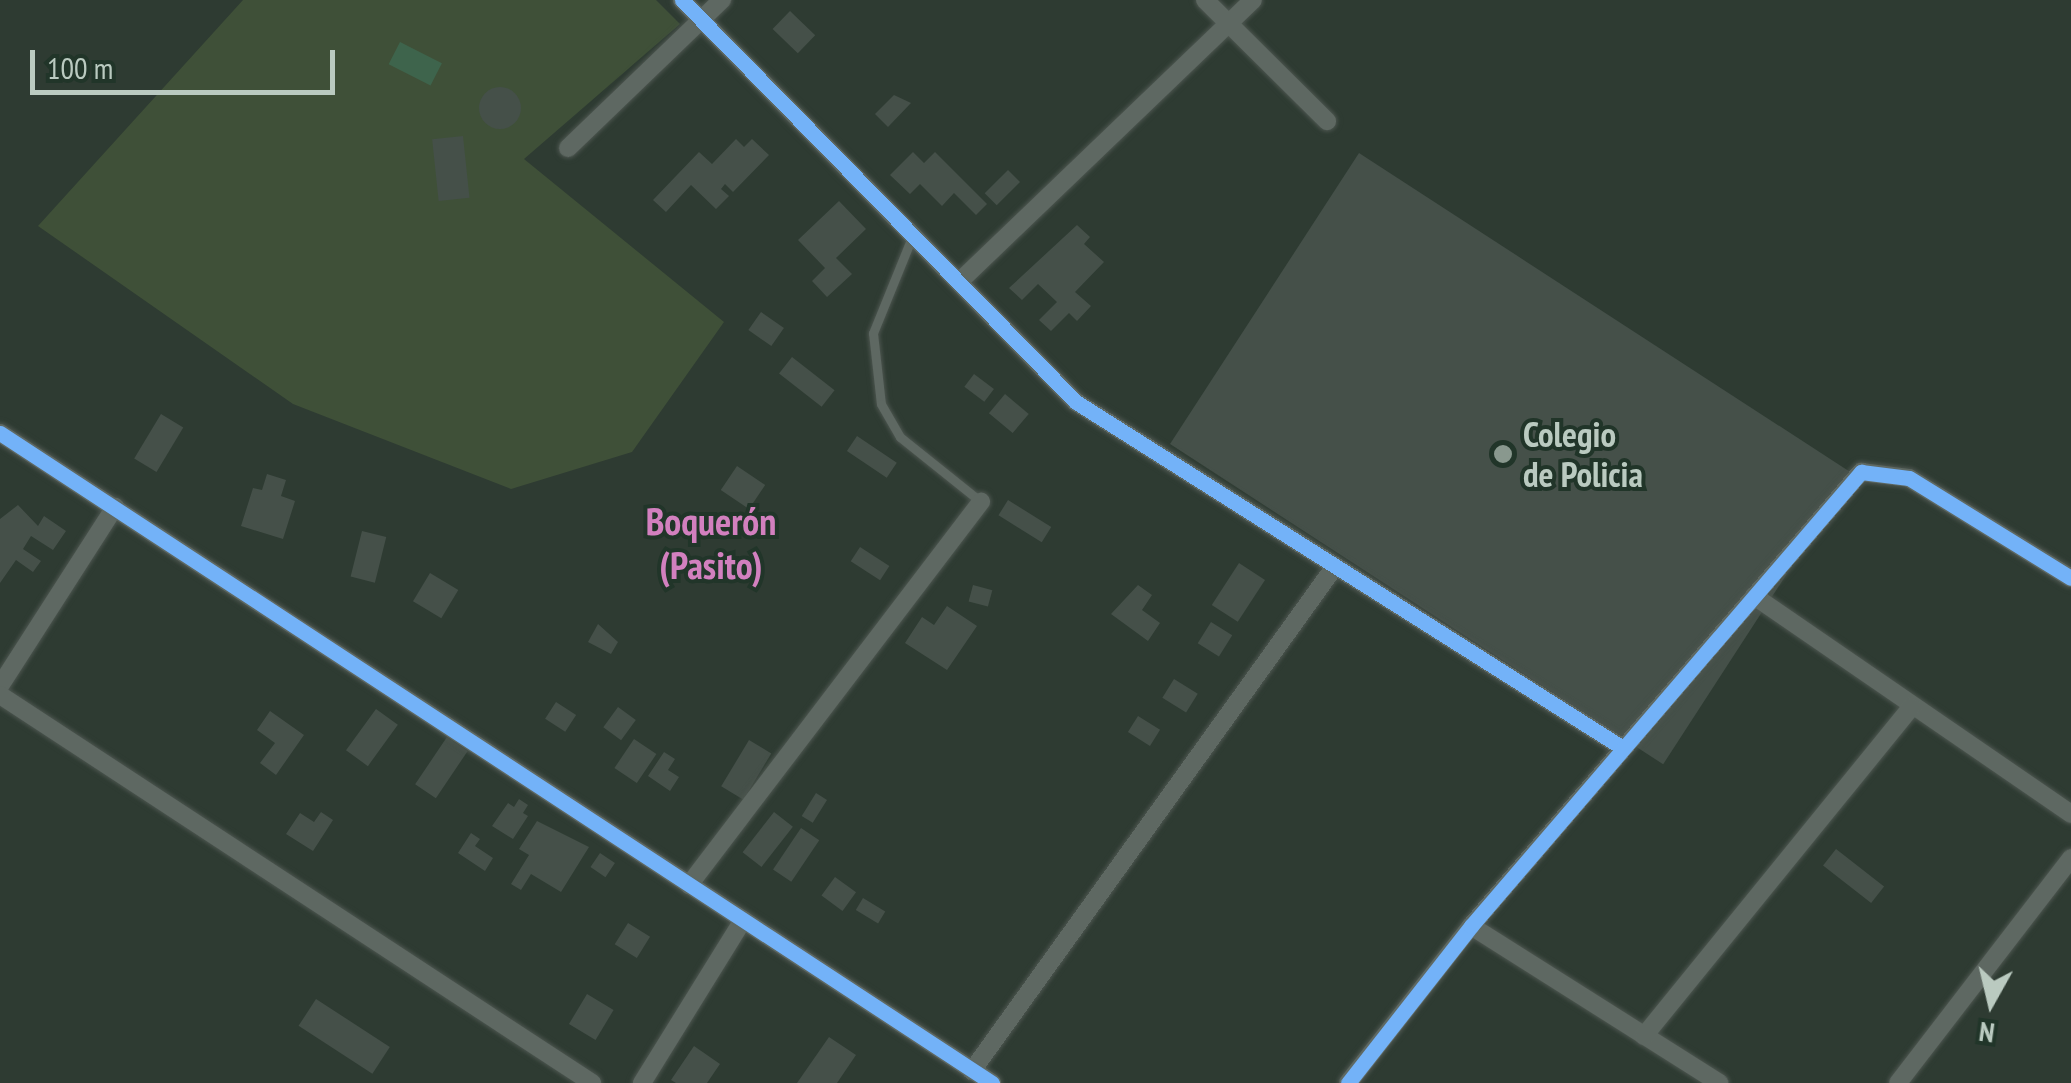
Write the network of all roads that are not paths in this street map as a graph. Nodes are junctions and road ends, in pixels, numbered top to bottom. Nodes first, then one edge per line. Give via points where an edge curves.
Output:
1 (682, 0) edge
2 (722, 0) edge
3 (1205, 0) edge
4 (1252, 0) edge
5 (702, 20) junction
6 (1228, 23) junction
7 (1326, 121) dead end
8 (568, 148) dead end
9 (912, 235) junction
10 (959, 282) junction
11 (0, 433) edge
12 (981, 502) joint
13 (115, 507) junction
14 (1333, 569) junction
15 (2071, 578) edge
16 (1754, 596) junction
17 (0, 686) edge
18 (0, 695) edge
19 (1910, 707) junction
20 (1623, 748) junction
21 (2071, 814) edge
22 (2071, 858) edge
23 (689, 885) junction
24 (743, 920) junction
25 (1471, 926) junction
26 (1644, 1036) junction
27 (972, 1071) junction
28 (592, 1083) edge
29 (642, 1083) edge
30 (992, 1083) edge
31 (1348, 1083) edge
32 (1718, 1083) edge
33 (1898, 1083) edge

1 - 5 street
2 - 5 street
3 - 6 street
4 - 6 street
5 - 8 street
5 - 9 street
6 - 7 street
6 - 10 street
9 - 10 street
9 - 12 lane via 874,333 881,404 900,437
10 - 14 street via 1076,402
11 - 13 street
12 - 23 street
13 - 17 street
13 - 23 street
14 - 20 street
14 - 27 street
15 - 16 street via 1908,478 1862,472
16 - 19 street
16 - 20 street
18 - 28 street
19 - 21 street
19 - 26 street
20 - 25 street
22 - 33 street
23 - 24 street
24 - 27 street
24 - 29 street
25 - 26 street
25 - 31 street
26 - 32 street
27 - 30 street

